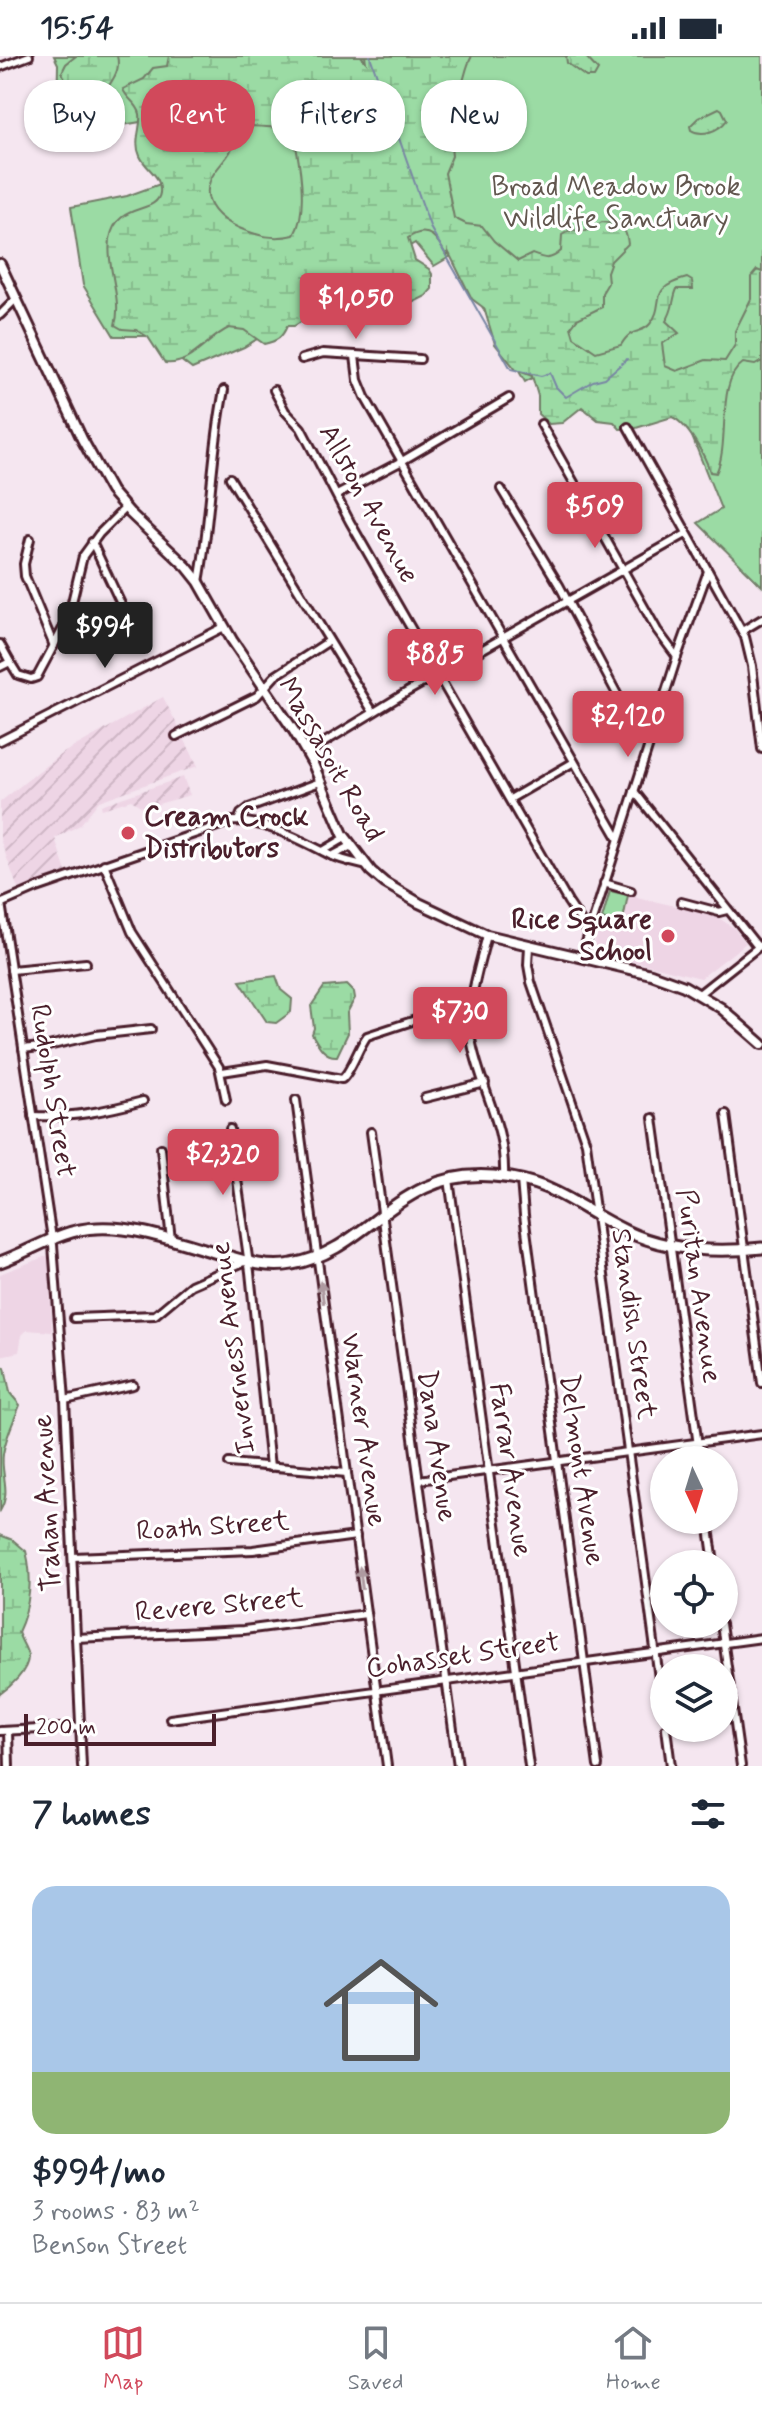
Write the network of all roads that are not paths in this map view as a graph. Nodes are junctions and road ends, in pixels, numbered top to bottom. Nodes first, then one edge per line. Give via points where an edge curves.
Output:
1 (29, 56) edge
2 (0, 67) edge
3 (0, 264) edge
4 (16, 299) junction
5 (0, 315) edge
6 (355, 356) junction
7 (302, 359) dead end
8 (420, 359) dead end
9 (224, 390) dead end
10 (274, 390) dead end
11 (509, 398) dead end
12 (541, 424) dead end
13 (628, 427) dead end
14 (402, 461) junction
15 (230, 478) dead end
16 (501, 489) dead end
17 (337, 495) junction
18 (125, 508) junction
19 (686, 534) junction
20 (30, 539) dead end
21 (92, 542) junction
22 (623, 569) junction
23 (708, 571) junction
24 (199, 582) junction
25 (567, 601) junction
26 (762, 619) edge
27 (129, 621) dead end
28 (224, 627) junction
29 (742, 631) junction
30 (502, 638) junction
31 (329, 641) junction
32 (0, 644) edge
33 (54, 646) junction
34 (677, 657) junction
35 (10, 662) junction
36 (0, 667) edge
37 (439, 674) junction
38 (264, 688) junction
39 (373, 712) junction
40 (176, 736) dead end
41 (650, 740) junction
42 (0, 741) edge
43 (762, 749) edge
44 (307, 753) junction
45 (574, 762) junction
46 (320, 782) junction
47 (634, 791) junction
48 (510, 799) junction
49 (238, 821) junction
50 (618, 838) junction
51 (348, 842) junction
52 (323, 851) junction
53 (332, 856) junction
54 (104, 864) junction
55 (367, 866) junction
56 (604, 883) junction
57 (631, 891) dead end
58 (681, 902) dead end
59 (0, 904) edge
60 (727, 910) junction
61 (588, 932) junction
62 (487, 935) junction
63 (760, 945) edge
64 (529, 946) junction
65 (581, 958) junction
66 (86, 963) dead end
67 (11, 970) junction
68 (699, 994) junction
69 (473, 1001) junction
70 (151, 1029) dead end
71 (761, 1042) edge
72 (23, 1049) junction
73 (222, 1072) junction
74 (485, 1083) junction
75 (425, 1098) dead end
76 (226, 1100) dead end
77 (296, 1100) dead end
78 (143, 1101) dead end
79 (726, 1114) dead end
80 (33, 1116) junction
81 (653, 1118) dead end
82 (230, 1129) dead end
83 (371, 1132) dead end
84 (161, 1148) dead end
85 (504, 1176) junction
86 (449, 1179) junction
87 (521, 1180) junction
88 (596, 1213) junction
89 (381, 1214) junction
90 (53, 1238) junction
91 (171, 1240) junction
92 (671, 1245) junction
93 (762, 1248) edge
94 (743, 1250) junction
95 (317, 1257) junction
96 (246, 1261) junction
97 (0, 1262) edge
98 (74, 1318) dead end
99 (762, 1383) edge
100 (133, 1385) dead end
101 (65, 1400) junction
102 (762, 1434) edge
103 (697, 1443) junction
104 (698, 1446) edge
105 (628, 1452) junction
106 (558, 1462) junction
107 (229, 1463) dead end
108 (270, 1467) junction
109 (347, 1473) junction
110 (488, 1473) junction
111 (419, 1480) junction
112 (356, 1536) junction
113 (73, 1557) junction
114 (366, 1614) junction
115 (76, 1638) junction
116 (723, 1638) edge
117 (762, 1638) edge
118 (724, 1643) junction
119 (655, 1652) junction
120 (585, 1662) junction
121 (515, 1671) junction
122 (446, 1680) junction
123 (376, 1690) junction
124 (170, 1719) dead end
125 (80, 1727) junction
126 (4, 1731) edge
127 (668, 1742) edge
128 (9, 1766) edge
129 (82, 1766) edge
130 (387, 1766) edge
131 (458, 1766) edge
132 (529, 1766) edge
133 (598, 1766) edge
134 (671, 1766) edge
135 (741, 1766) edge

1 - 2 street
3 - 4 main road, Massasoit Road
4 - 5 street
4 - 18 main road, Massasoit Road via 82,439
6 - 7 street via 323,353
6 - 8 street
6 - 14 street via 360,388
9 - 24 street
10 - 17 street, Allston Avenue
11 - 14 street
12 - 22 street
13 - 19 street
14 - 17 street
14 - 30 street
15 - 31 street
16 - 25 street
17 - 37 street, Allston Avenue
18 - 21 street
18 - 24 main road, Massasoit Road
19 - 22 street
19 - 23 street
20 - 33 street via 25,576
21 - 27 street
21 - 33 street via 80,562 68,619
22 - 25 street
22 - 34 street
23 - 29 street
23 - 34 street
24 - 28 main road, Massasoit Road
25 - 30 street
25 - 41 street via 626,711
26 - 29 street
28 - 38 main road, Massasoit Road
28 - 42 street
29 - 43 street via 752,666
30 - 37 street
30 - 45 street
31 - 38 street
31 - 39 street
32 - 35 street
33 - 35 street via 34,679 18,675
34 - 41 street
35 - 36 street
37 - 39 street
37 - 48 street, Allston Avenue
38 - 40 street
38 - 44 main road, Massasoit Road
39 - 44 street
41 - 47 street
44 - 46 main road, Massasoit Road
45 - 48 street
45 - 50 street
46 - 49 street via 249,808
46 - 51 main road, Massasoit Road
47 - 50 street
47 - 60 street
48 - 61 street, Allston Avenue
49 - 52 street
49 - 54 street
50 - 56 street
51 - 52 street
51 - 53 street
51 - 55 main road, Massasoit Road
52 - 53 street
53 - 55 street
54 - 59 street
54 - 73 street via 132,932
55 - 62 main road, Massasoit Road via 409,897
56 - 57 street
56 - 61 street
58 - 60 street
59 - 67 street, Rudolph Street
60 - 63 street
61 - 65 street
62 - 64 main road, Massasoit Road
62 - 69 street
63 - 68 street
64 - 65 main road, Massasoit Road
64 - 88 street, Standish Street via 531,982 585,1139
65 - 68 main road, Massasoit Road via 651,974
66 - 67 street
67 - 72 street, Rudolph Street
68 - 71 main road, Massasoit Road
69 - 73 street via 367,1036 342,1079 267,1065
69 - 74 street via 471,1039
70 - 72 street
72 - 80 street, Rudolph Street
73 - 76 street
74 - 75 street
74 - 85 street via 503,1144
77 - 95 street, Warner Avenue
78 - 80 street via 73,1116
79 - 94 street
80 - 90 street, Rudolph Street
81 - 92 street, Puritan Avenue
82 - 96 street, Inverness Avenue
83 - 89 street, Dana Avenue
84 - 91 street
85 - 86 highway
85 - 87 highway
86 - 89 highway via 413,1193
86 - 110 street, Farrar Avenue
87 - 88 highway via 557,1191
87 - 106 street, Delmont Avenue
88 - 92 highway via 633,1234
88 - 105 street, Standish Street
89 - 95 highway
89 - 111 street, Dana Avenue
90 - 91 highway via 103,1228
90 - 97 highway
90 - 101 street, Trahan Avenue
91 - 96 highway
92 - 94 highway via 714,1252
92 - 103 street, Puritan Avenue
93 - 94 highway
94 - 99 street
95 - 96 highway via 285,1265
109 -> 95 street, Warner Avenue
96 - 98 street via 191,1285 155,1315
96 - 108 street, Inverness Avenue
100 - 101 street
101 - 113 street, Trahan Avenue
102 - 103 street
103 - 104 street, Puritan Avenue
103 - 105 street
105 - 106 street
105 - 119 street, Standish Street
106 - 110 street
106 - 120 street, Delmont Avenue
107 - 108 street
108 - 109 street
109 - 112 street, Warner Avenue
110 - 111 street
110 - 121 street, Farrar Avenue
111 - 122 street, Dana Avenue
112 - 113 street, Roath Street via 253,1550
114 -> 112 street, Warner Avenue
113 - 115 street, Trahan Avenue
114 - 115 street, Revere Street via 244,1630
114 - 123 street, Warner Avenue
115 - 125 street, Trahan Avenue
116 - 118 street
117 - 118 street, Cohasset Street
118 - 119 street, Cohasset Street
118 - 135 street
119 - 120 street, Cohasset Street
120 - 121 street, Cohasset Street
120 - 133 street, Delmont Avenue
121 - 122 street, Cohasset Street
121 - 132 street, Farrar Avenue
122 - 123 street, Cohasset Street
122 - 131 street, Dana Avenue
123 - 124 street, Cohasset Street
123 - 130 street, Warner Avenue
125 - 126 street
125 - 129 street, Trahan Avenue
126 - 128 street
127 - 134 street

